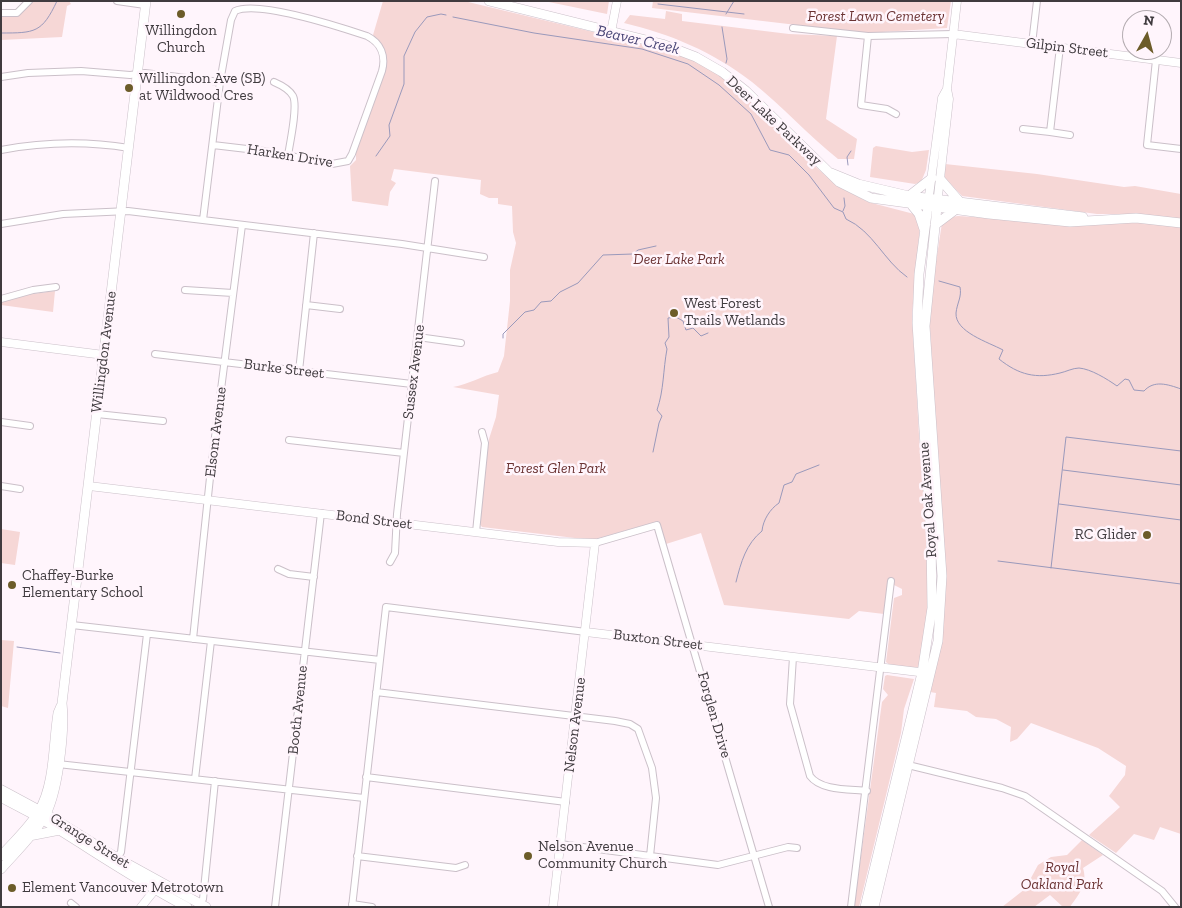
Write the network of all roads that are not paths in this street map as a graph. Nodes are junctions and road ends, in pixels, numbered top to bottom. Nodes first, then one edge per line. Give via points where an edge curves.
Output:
1 (29, 1) edge
2 (117, 1) edge
3 (489, 1) edge
4 (617, 1) edge
5 (957, 1) edge
6 (1037, 1) edge
7 (146, 3) edge
8 (1, 13) edge
9 (793, 28) dead end
10 (611, 32) junction
11 (953, 34) junction
12 (868, 36) junction
13 (1032, 44) junction
14 (1060, 47) junction
15 (1122, 55) edge
16 (1156, 60) joint
17 (1181, 63) edge
18 (137, 74) junction
19 (1, 77) edge
20 (220, 82) junction
21 (274, 82) dead end
22 (896, 114) dead end
23 (1023, 129) dead end
24 (1050, 132) junction
25 (1070, 135) dead end
26 (213, 145) junction
27 (129, 148) junction
28 (1181, 149) edge
29 (1, 150) edge
30 (288, 155) junction
31 (936, 179) junction
32 (436, 181) dead end
33 (909, 200) junction
34 (933, 203) junction
35 (958, 206) junction
36 (121, 211) junction
37 (203, 220) junction
38 (1181, 223) edge
39 (1, 224) edge
40 (242, 225) junction
41 (935, 225) junction
42 (924, 230) junction
43 (314, 233) junction
44 (428, 249) junction
45 (484, 257) dead end
46 (56, 287) dead end
47 (185, 290) dead end
48 (234, 293) junction
49 (1, 299) edge
50 (306, 305) junction
51 (340, 309) dead end
52 (418, 337) junction
53 (1, 342) edge
54 (461, 343) dead end
55 (155, 354) dead end
56 (104, 355) junction
57 (224, 362) junction
58 (299, 371) junction
59 (412, 384) junction
60 (97, 414) junction
61 (163, 421) dead end
62 (1, 422) edge
63 (30, 426) dead end
64 (482, 432) dead end
65 (289, 440) dead end
66 (929, 452) junction
67 (404, 453) junction
68 (1, 486) edge
69 (89, 486) junction
70 (20, 488) dead end
71 (209, 500) junction
72 (321, 513) junction
73 (398, 523) junction
74 (657, 525) joint
75 (476, 532) junction
76 (595, 544) junction
77 (390, 562) dead end
78 (278, 569) dead end
79 (314, 577) junction
80 (891, 581) dead end
81 (72, 625) junction
82 (586, 632) junction
83 (147, 634) junction
84 (193, 639) junction
85 (212, 641) junction
86 (694, 644) junction
87 (305, 652) junction
88 (793, 657) junction
89 (380, 660) junction
90 (882, 668) junction
91 (926, 673) junction
92 (376, 692) junction
93 (62, 704) junction
94 (576, 716) junction
95 (58, 764) junction
96 (908, 765) junction
97 (131, 772) junction
98 (366, 777) junction
99 (195, 779) junction
100 (215, 781) junction
101 (1, 789) edge
102 (289, 790) junction
103 (867, 791) junction
104 (1, 798) edge
105 (364, 798) junction
106 (566, 802) junction
107 (41, 815) junction
108 (60, 830) junction
109 (29, 836) junction
110 (560, 844) junction
111 (797, 848) dead end
112 (1, 856) edge
113 (357, 856) junction
114 (650, 856) junction
115 (754, 856) junction
116 (117, 858) junction
117 (465, 865) dead end
118 (1, 869) edge
119 (158, 886) junction
120 (203, 905) edge
121 (352, 906) edge
122 (141, 907) edge
123 (187, 907) edge
124 (276, 907) edge
125 (372, 907) edge
126 (553, 907) edge
127 (770, 907) edge
128 (851, 907) edge
129 (865, 907) edge
130 (874, 907) edge
131 (1175, 907) edge

1 - 8 street via 17,13
2 - 7 street
3 - 10 main road, Deer Lake Parkway
4 - 10 street
5 - 11 street, Royal Oak Avenue
6 - 13 street
7 - 18 main road, Willingdon Avenue
9 - 12 street
10 - 33 main road, Deer Lake Parkway via 679,50 716,68 746,91 830,173
11 - 12 street
11 - 13 street, Gilpin Street
11 - 31 street, Royal Oak Avenue via 947,90 942,98
12 - 22 street via 860,105 887,108
13 - 14 street, Gilpin Street
14 - 15 street, Gilpin Street
14 - 24 street
16 - 17 street, Gilpin Street
16 - 28 street via 1147,145
18 - 19 street via 64,71
18 - 20 street
18 - 27 main road, Willingdon Avenue
20 - 26 street
20 - 30 street, Harken Drive via 232,17 244,7 288,10 367,36 376,42 382,54 383,67 350,159 336,164
21 - 30 street via 287,90 295,102
23 - 24 street
24 - 25 street
26 - 30 street, Harken Drive
26 - 37 street
27 - 29 street via 74,143
27 - 36 main road, Willingdon Avenue
31 - 33 main road
31 - 34 street, Royal Oak Avenue
31 - 35 main road
32 - 44 street, Sussex Avenue
33 - 34 main road, Deer Lake Parkway
33 - 42 main road via 919,214
34 - 35 main road, Deer Lake Parkway
34 - 41 main road, Royal Oak Avenue
34 - 42 main road, Royal Oak Avenue
35 - 38 main road, Deer Lake Parkway via 1070,222 1136,218
35 - 41 main road
36 - 37 street
36 - 39 street via 41,216
36 - 56 main road, Willingdon Avenue
37 - 40 street
40 - 43 street
40 - 48 street, Elsom Avenue
41 - 66 main road, Royal Oak Avenue via 925,326
42 - 66 main road, Royal Oak Avenue via 916,323
43 - 44 street
43 - 50 street
44 - 45 street
44 - 52 street, Sussex Avenue
46 - 49 street
47 - 48 street
48 - 57 street, Elsom Avenue
50 - 51 street
50 - 58 street
52 - 54 street
52 - 59 street, Sussex Avenue
53 - 56 street
55 - 57 street, Burke Street
56 - 60 main road, Willingdon Avenue
57 - 58 street, Burke Street
57 - 71 street, Elsom Avenue
58 - 59 street, Burke Street
59 - 67 street, Sussex Avenue
60 - 61 street
60 - 69 main road, Willingdon Avenue
62 - 63 street
64 - 75 street via 485,442
65 - 67 street
66 - 91 main road, Royal Oak Avenue via 941,606 938,641
67 - 73 street, Sussex Avenue
68 - 70 street
69 - 71 street, Bond Street
69 - 81 main road, Willingdon Avenue
71 - 72 street, Bond Street
71 - 84 street, Elsom Avenue
72 - 73 street, Bond Street
72 - 79 street, Booth Avenue
73 - 75 street, Bond Street
73 - 77 street, Sussex Avenue via 395,553
74 - 76 street, Bond Street
74 - 86 street, Forglen Drive
75 - 76 street, Bond Street
76 - 82 street, Nelson Avenue
78 - 79 street
79 - 87 street, Booth Avenue
80 - 90 street
81 - 83 street
81 - 93 main road, Willingdon Avenue
82 - 86 street, Buxton Street
82 - 89 street, Buxton Street via 386,606
82 - 94 street, Nelson Avenue
83 - 84 street
83 - 97 street
84 - 85 street
85 - 87 street
85 - 99 street
86 - 88 street, Buxton Street
86 - 115 street, Forglen Drive
87 - 89 street
87 - 102 street, Booth Avenue
88 - 90 street, Buxton Street
88 - 103 street via 790,704 810,776 823,786
89 - 92 street
90 - 91 street, Buxton Street
90 - 103 street
91 - 96 main road, Royal Oak Avenue
91 - 129 main road, Royal Oak Avenue
92 - 94 street
92 - 98 street
93 - 95 main road, Willingdon Avenue via 64,715
93 - 107 main road, Willingdon Avenue
94 - 106 street, Nelson Avenue
94 - 114 street via 626,723 640,732 656,788
95 - 97 street
95 - 107 main road, Willingdon Avenue via 55,790
96 - 130 main road, Royal Oak Avenue
96 - 131 street via 1025,796 1158,888
97 - 99 street
97 - 116 street via 121,852
98 - 105 street
98 - 106 street
99 - 100 street
100 - 102 street
100 - 120 street
101 - 107 street, Grange Street
102 - 105 street
102 - 124 street, Booth Avenue
103 - 128 street
104 - 107 street, Grange Street
105 - 113 street
106 - 110 street, Nelson Avenue
107 - 108 main road, Grange Street
107 - 109 main road, Willingdon Avenue
107 - 112 main road, Willingdon Avenue
107 - 116 main road, Grange Street
108 - 109 main road
108 - 119 main road, Grange Street
109 - 118 main road, Willingdon Avenue
110 - 114 street
110 - 126 street, Nelson Avenue
111 - 115 street via 788,847
113 - 117 street via 456,868
113 - 121 street
114 - 115 street via 718,865
115 - 127 street, Forglen Drive
116 - 119 main road, Grange Street
119 - 120 main road, Grange Street
119 - 122 street
119 - 123 main road, Grange Street
121 - 125 street

